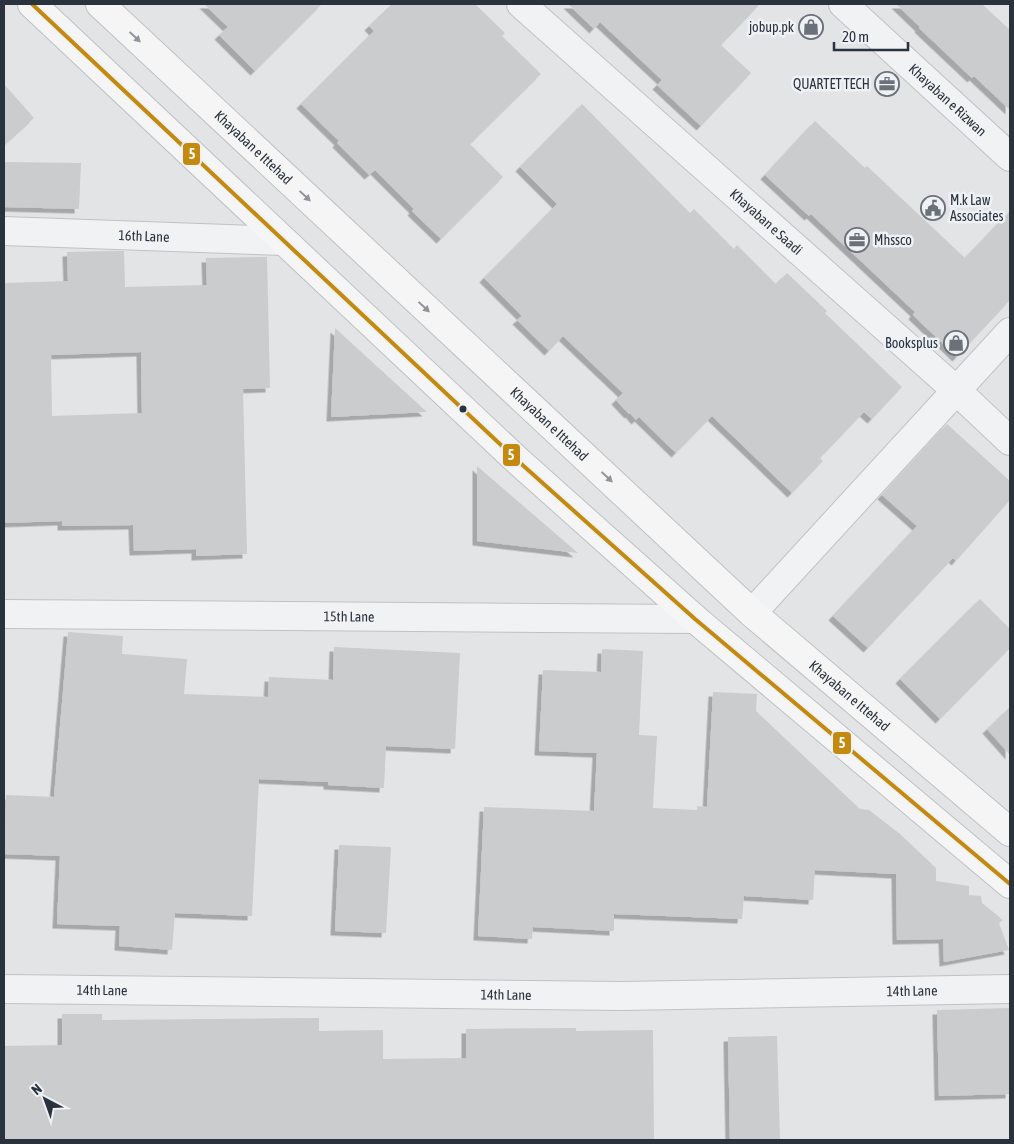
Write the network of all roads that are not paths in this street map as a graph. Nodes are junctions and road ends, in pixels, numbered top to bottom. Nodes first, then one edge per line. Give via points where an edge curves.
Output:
1 (32, 4) edge
2 (100, 4) edge
3 (521, 4) edge
4 (843, 4) edge
5 (1010, 157) edge
6 (4, 231) edge
7 (284, 242) junction
8 (1010, 332) edge
9 (957, 391) junction
10 (1010, 441) edge
11 (752, 613) junction
12 (4, 614) edge
13 (695, 619) junction
14 (1010, 832) edge
15 (1010, 884) edge
16 (4, 989) edge
17 (1010, 989) edge

1 - 7 main road
2 -> 11 main road, Khayaban e Ittehad
3 - 9 street, Khayaban e Saadi
4 - 5 street, Khayaban e Rizwan
6 - 7 street, 16th Lane
7 - 13 main road via 518,461
8 - 9 street
9 - 10 street, Khayaban e Saadi
9 - 11 street
11 - 14 main road, Khayaban e Ittehad
12 - 13 street, 15th Lane
13 - 15 main road
16 - 17 street, 14th Lane via 622,996

